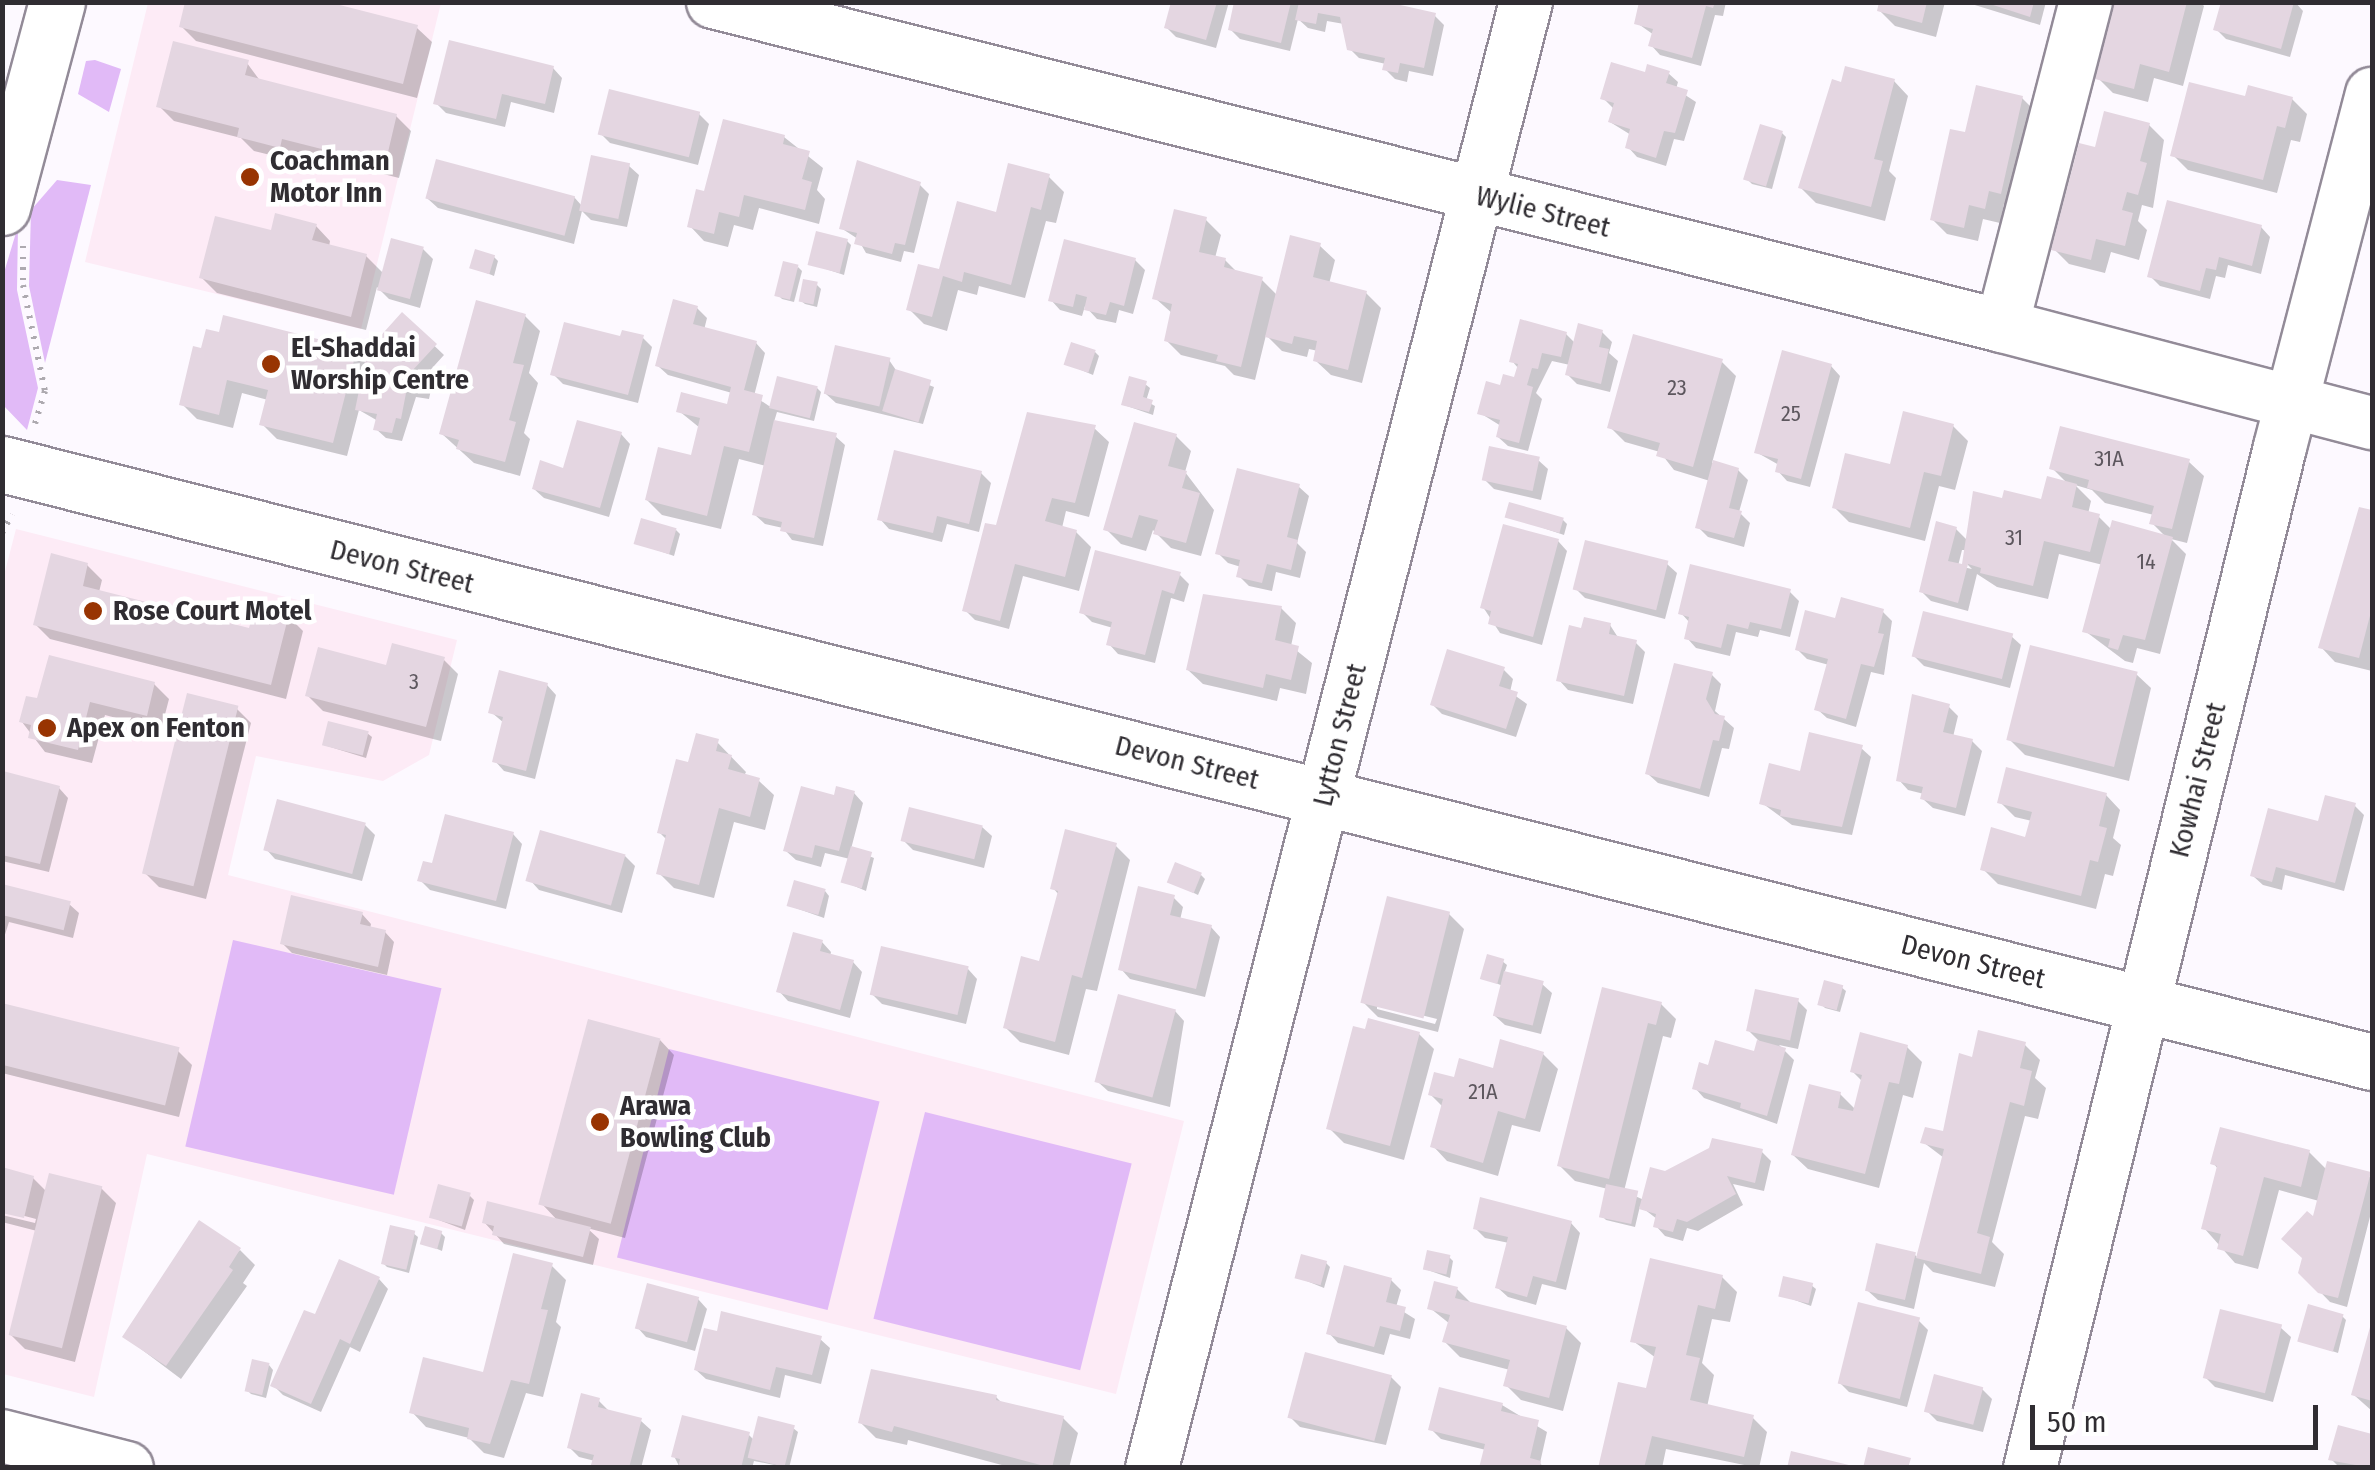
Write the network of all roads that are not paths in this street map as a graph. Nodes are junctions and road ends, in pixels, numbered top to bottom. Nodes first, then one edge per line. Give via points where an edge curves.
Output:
1 (57, 2) edge
2 (713, 2) edge
3 (1526, 2) edge
4 (2086, 2) edge
5 (2372, 94) edge
6 (1478, 195) junction
7 (13, 220) edge
8 (2002, 326) junction
9 (2292, 403) junction
10 (2372, 424) edge
11 (17, 448) edge
12 (1326, 798) junction
13 (2143, 1005) junction
14 (2372, 1062) edge
15 (2, 1436) edge
16 (127, 1468) edge
17 (1152, 1468) edge
18 (2030, 1468) edge

1 - 7 main road
2 - 6 street, Wylie Street
3 - 6 street, Lytton Street
4 - 8 street
5 - 9 street, Kowhai Street
6 - 8 street, Wylie Street
6 - 12 street, Lytton Street
8 - 9 street, Wylie Street
9 - 10 street, Wylie Street
9 - 13 street, Kowhai Street
11 - 12 main road, Devon Street
12 - 13 main road, Devon Street
12 - 17 street, Lytton Street
13 - 14 main road, Devon Street
13 - 18 street, Kowhai Street
15 - 16 street

